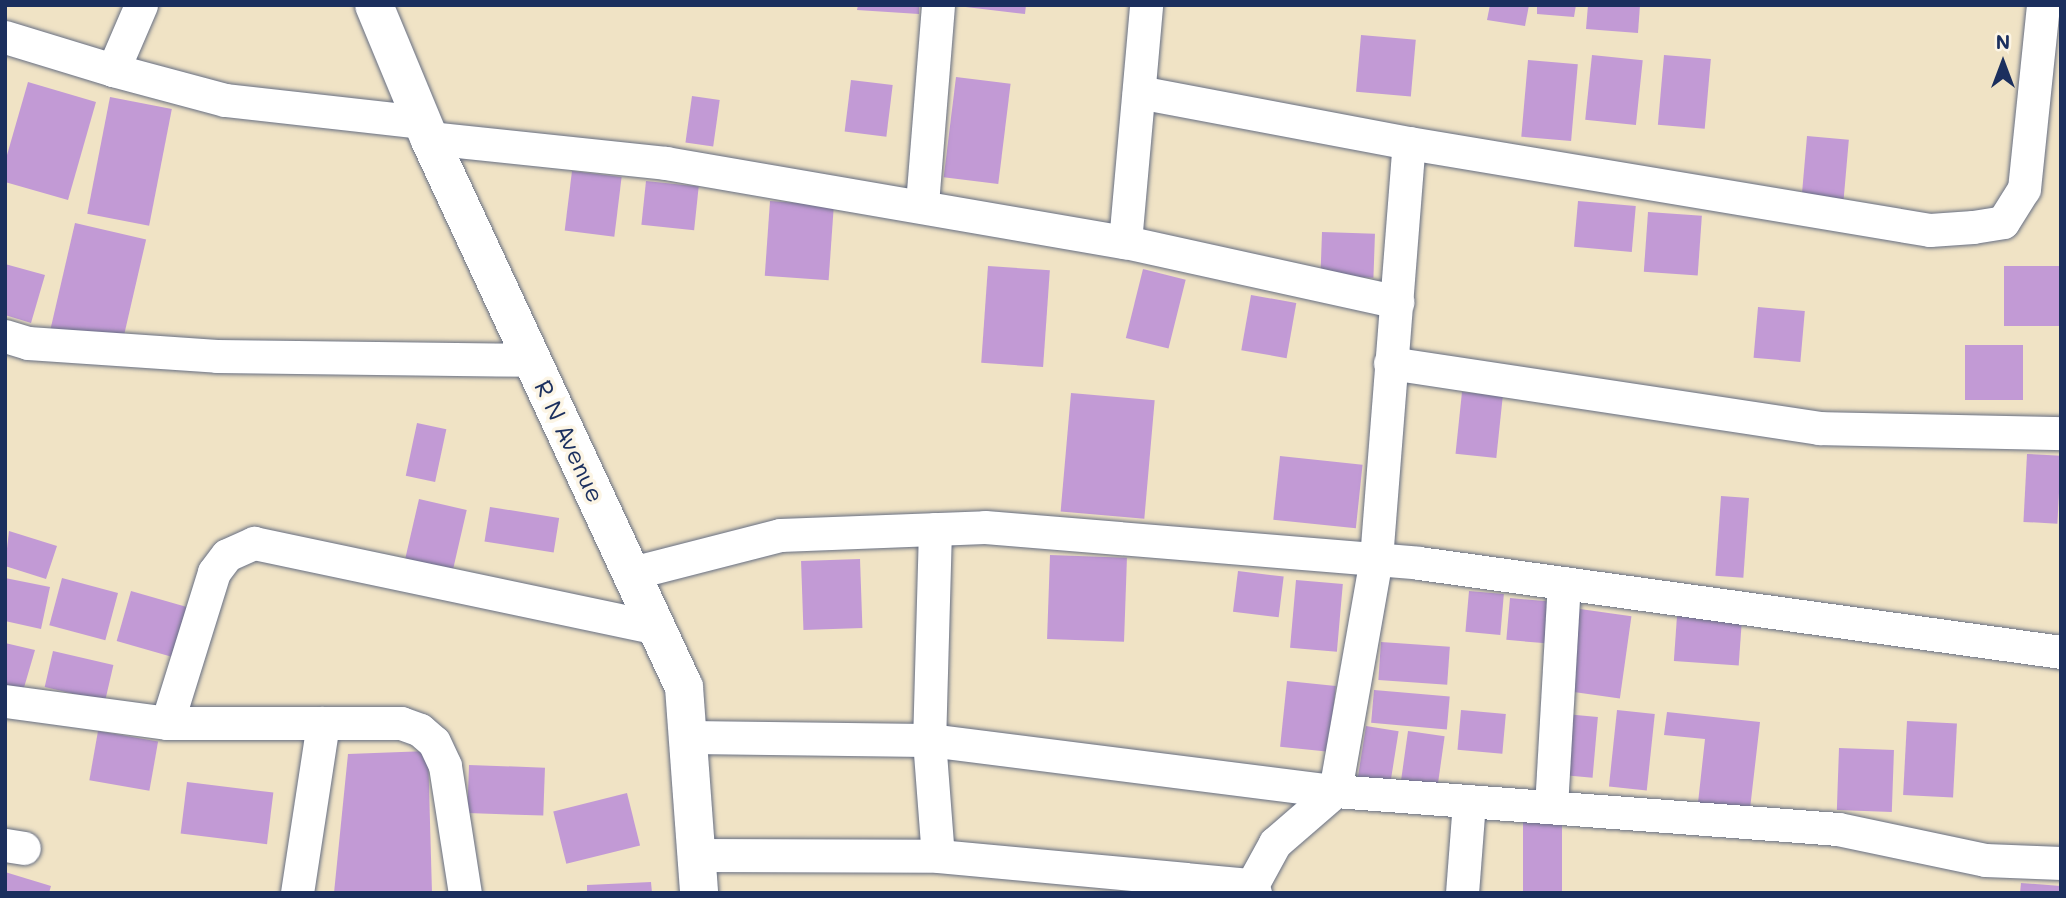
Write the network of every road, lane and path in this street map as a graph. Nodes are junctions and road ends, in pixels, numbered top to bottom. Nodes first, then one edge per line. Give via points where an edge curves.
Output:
1 (141, 5) edge
2 (374, 5) edge
3 (938, 5) edge
4 (1146, 5) edge
5 (2043, 5) edge
6 (5, 37) edge
7 (113, 70) junction
8 (1139, 92) junction
9 (426, 130) junction
10 (1409, 143) junction
11 (922, 204) junction
12 (1125, 242) junction
13 (1396, 302) junction
14 (5, 337) edge
15 (533, 360) junction
16 (1390, 363) junction
17 (2061, 433) edge
18 (935, 529) junction
19 (1377, 559) junction
20 (632, 573) junction
21 (1564, 583) junction
22 (657, 628) junction
23 (2061, 652) edge
24 (5, 701) edge
25 (167, 723) junction
26 (323, 723) junction
27 (687, 737) junction
28 (929, 740) junction
29 (1335, 790) junction
30 (1469, 801) junction
31 (1551, 807) junction
32 (696, 855) junction
33 (937, 856) junction
34 (2061, 863) edge
35 (1253, 889) edge
36 (297, 893) edge
37 (465, 893) edge
38 (699, 893) edge
39 (1462, 893) edge

1 - 7 street
2 - 9 main road, R N Avenue
3 - 11 street
4 - 8 street
5 - 10 street via 2024,189 2003,222 1930,230
6 - 7 street
7 - 9 street via 225,100
8 - 10 street
8 - 12 street
9 - 11 street
9 - 15 main road, R N Avenue
10 - 13 street
11 - 12 street
12 - 13 street
13 - 16 street
14 - 15 street via 28,343 217,356
15 - 20 main road, R N Avenue
16 - 17 street via 1819,428
16 - 19 street
18 - 19 street via 985,527
18 - 20 street via 780,535
18 - 28 street
19 - 21 street
19 - 29 street
20 - 22 main road, R N Avenue
21 - 23 street
21 - 31 street
22 - 25 street via 254,543 228,555 214,572
22 - 27 main road, R N Avenue via 684,687
24 - 25 street
25 - 26 street
26 - 36 street
26 - 37 street via 401,723 421,730 434,742 445,766
27 - 28 street
27 - 32 main road, R N Avenue
28 - 29 street
28 - 33 street
29 - 30 street
29 - 35 street via 1275,843
30 - 31 street
30 - 39 street
31 - 34 street via 1838,829 1985,860
32 - 33 street
32 - 38 main road, R N Avenue
33 - 35 street

